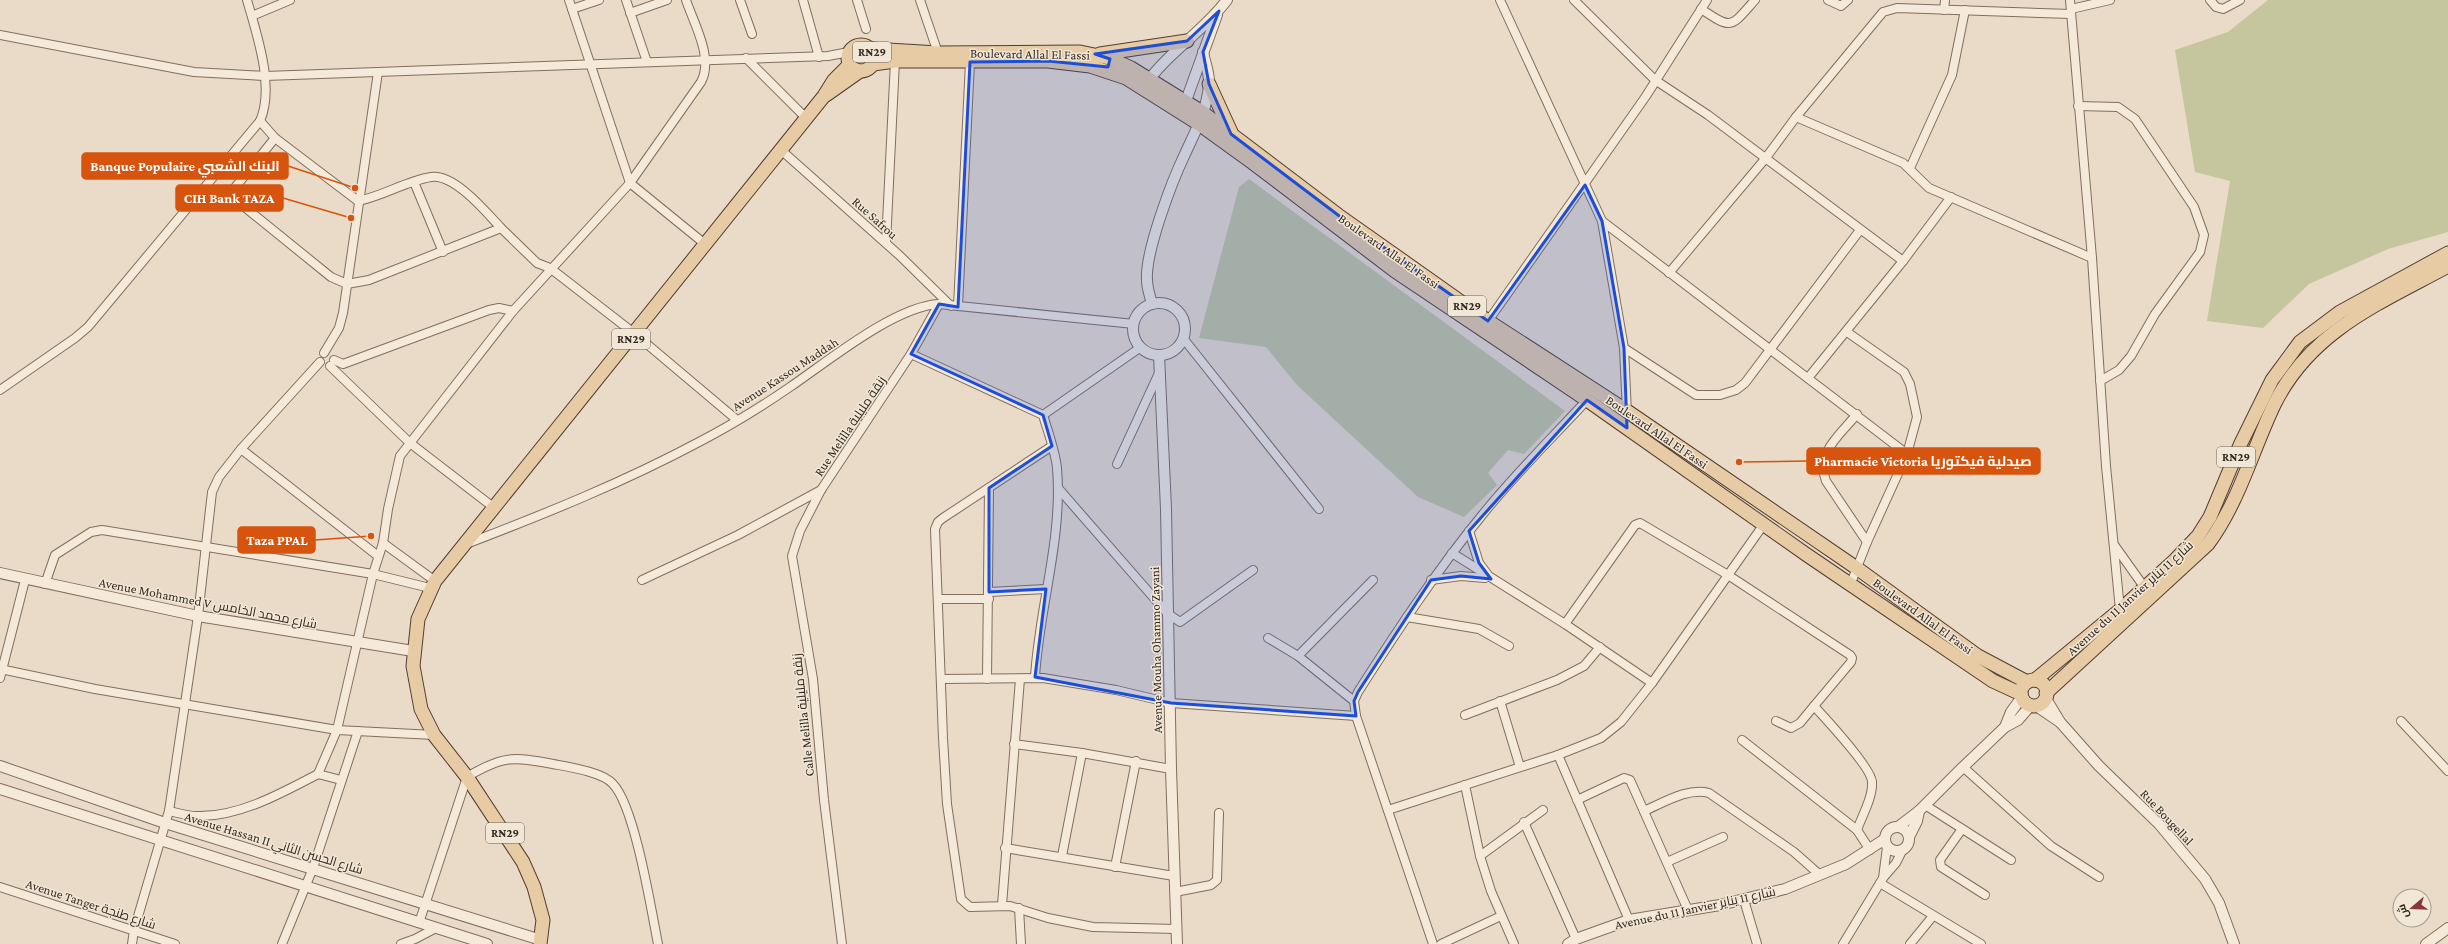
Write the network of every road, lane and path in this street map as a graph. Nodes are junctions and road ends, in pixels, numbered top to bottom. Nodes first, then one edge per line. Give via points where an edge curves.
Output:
1 (247, 0) edge
2 (290, 0) edge
3 (570, 0) edge
4 (599, 0) edge
5 (626, 0) edge
6 (667, 0) edge
7 (686, 0) edge
8 (740, 0) edge
9 (803, 0) edge
10 (857, 0) edge
11 (920, 0) edge
12 (1228, 0) edge
13 (1500, 0) edge
14 (1575, 0) edge
15 (1707, 0) edge
16 (1755, 0) edge
17 (1828, 0) edge
18 (1848, 0) edge
19 (1945, 0) edge
20 (2070, 0) edge
21 (2110, 0) edge
22 (2210, 0) edge
23 (2240, 0) edge
24 (648, 3) edge
25 (572, 9) junction
26 (1701, 9) junction
27 (1944, 10) junction
28 (1965, 10) junction
29 (1219, 12) junction
30 (2071, 12) junction
31 (630, 13) junction
32 (252, 16) junction
33 (866, 29) dead end
34 (752, 34) dead end
35 (0, 35) edge
36 (1187, 41) junction
37 (871, 50) junction
38 (1203, 52) junction
39 (938, 53) junction
40 (1095, 54) junction
41 (819, 57) junction
42 (746, 58) junction
43 (706, 60) junction
44 (895, 61) junction
45 (647, 62) junction
46 (851, 62) junction
47 (970, 62) junction
48 (590, 64) junction
49 (873, 64) junction
50 (378, 72) junction
51 (265, 76) junction
52 (1654, 80) junction
53 (1146, 83) junction
54 (1209, 84) junction
55 (2078, 106) junction
56 (1184, 107) junction
57 (1796, 117) junction
58 (806, 118) junction
59 (1201, 118) junction
60 (260, 121) junction
61 (1232, 134) junction
62 (275, 138) junction
63 (781, 150) junction
64 (1765, 158) junction
65 (1910, 168) junction
66 (414, 182) junction
67 (630, 183) junction
68 (1585, 185) junction
69 (1951, 197) junction
70 (358, 201) junction
71 (1602, 221) junction
72 (501, 228) junction
73 (1860, 230) junction
74 (886, 243) junction
75 (705, 244) junction
76 (443, 252) junction
77 (2448, 252) edge
78 (2092, 258) junction
79 (1903, 261) junction
80 (2448, 266) edge
81 (550, 268) junction
82 (1669, 272) junction
83 (347, 284) junction
84 (939, 304) junction
85 (1152, 304) junction
86 (954, 306) junction
87 (513, 311) junction
88 (1134, 324) junction
89 (1485, 326) junction
90 (1847, 332) junction
91 (635, 334) junction
92 (1183, 338) junction
93 (1141, 347) junction
94 (1624, 348) junction
95 (1770, 349) junction
96 (324, 353) junction
97 (911, 354) junction
98 (1159, 355) junction
99 (320, 362) junction
100 (332, 363) junction
101 (1159, 373) junction
102 (1808, 378) junction
103 (2100, 381) junction
104 (0, 390) edge
105 (1587, 400) junction
106 (1627, 411) junction
107 (1857, 414) junction
108 (1043, 415) junction
109 (737, 420) junction
110 (1628, 428) junction
111 (410, 443) junction
112 (1052, 446) junction
113 (241, 449) junction
114 (1907, 454) junction
115 (1118, 464) dead end
116 (989, 488) junction
117 (1058, 488) junction
118 (822, 490) junction
119 (493, 507) junction
120 (1319, 509) dead end
121 (1764, 524) junction
122 (1469, 531) junction
123 (1867, 542) junction
124 (383, 543) junction
125 (465, 544) junction
126 (205, 545) junction
127 (2115, 546) junction
128 (1452, 553) junction
129 (378, 556) junction
130 (1858, 569) junction
131 (1253, 570) dead end
132 (0, 573) edge
133 (374, 574) junction
134 (1728, 574) junction
135 (1490, 579) junction
136 (25, 580) junction
137 (642, 580) dead end
138 (1373, 580) dead end
139 (1431, 580) junction
140 (1851, 583) junction
141 (45, 584) junction
142 (433, 585) junction
143 (1046, 589) junction
144 (2148, 592) junction
145 (988, 595) junction
146 (938, 599) junction
147 (2120, 610) junction
148 (1167, 613) junction
149 (198, 616) junction
150 (1407, 617) junction
151 (1565, 624) junction
152 (1268, 638) dead end
153 (358, 644) junction
154 (1509, 646) dead end
155 (1600, 648) junction
156 (413, 651) junction
157 (1298, 656) junction
158 (1, 669) edge
159 (0, 678) edge
160 (1035, 678) junction
161 (942, 679) junction
162 (987, 679) junction
163 (1020, 679) junction
164 (1652, 683) junction
165 (2028, 694) junction
166 (2046, 695) junction
167 (1354, 700) junction
168 (1500, 701) junction
169 (1171, 702) junction
170 (185, 704) junction
171 (1814, 706) junction
172 (1465, 715) dead end
173 (1356, 716) junction
174 (1776, 721) dead end
175 (2401, 721) dead end
176 (2060, 722) junction
177 (338, 730) junction
178 (358, 732) junction
179 (434, 735) junction
180 (1742, 740) dead end
181 (1014, 744) junction
182 (1082, 753) junction
183 (1558, 755) junction
184 (1136, 762) junction
185 (0, 766) edge
186 (1520, 766) junction
187 (1963, 767) junction
188 (1171, 769) junction
189 (2448, 771) edge
190 (318, 774) junction
191 (467, 777) junction
192 (341, 780) junction
193 (1465, 785) junction
194 (0, 789) edge
195 (1577, 800) junction
196 (1922, 808) junction
197 (169, 810) junction
198 (1388, 810) junction
199 (1542, 810) dead end
200 (1644, 811) junction
201 (1219, 813) dead end
202 (1524, 822) junction
203 (165, 823) junction
204 (1898, 827) junction
205 (1962, 829) junction
206 (1857, 830) junction
207 (1724, 837) dead end
208 (1909, 837) junction
209 (160, 840) junction
210 (1886, 842) junction
211 (1005, 848) junction
212 (1870, 850) junction
213 (1902, 851) junction
214 (1062, 856) junction
215 (1480, 856) junction
216 (2011, 860) dead end
217 (1667, 862) junction
218 (1115, 867) junction
219 (313, 868) junction
220 (1820, 875) junction
221 (1174, 876) junction
222 (2099, 877) dead end
223 (1882, 880) junction
224 (306, 885) junction
225 (0, 887) edge
226 (1175, 892) junction
227 (1985, 896) dead end
228 (1744, 900) junction
229 (425, 904) junction
230 (1002, 905) junction
231 (1019, 908) junction
232 (1688, 910) junction
233 (1501, 916) junction
234 (1933, 916) junction
235 (1629, 920) junction
236 (418, 923) junction
237 (2448, 928) edge
238 (434, 929) junction
239 (1176, 929) junction
240 (134, 930) junction
241 (1966, 941) edge
242 (541, 942) edge
243 (1570, 943) edge
244 (132, 944) edge
245 (175, 944) edge
246 (282, 944) edge
247 (402, 944) edge
248 (487, 944) edge
249 (658, 944) edge
250 (842, 944) edge
251 (1021, 944) edge
252 (1177, 944) edge
253 (1433, 944) edge
254 (1441, 944) edge
255 (1514, 944) edge
256 (1758, 944) edge
257 (1844, 944) edge
258 (1910, 944) edge
259 (1981, 944) edge
260 (2234, 944) edge
261 (2426, 944) edge

1 - 32 street
2 - 32 street
3 - 25 street
4 - 25 street
5 - 31 street
6 - 24 street
7 - 43 street
8 - 34 street
9 - 41 street
10 - 33 street
11 - 39 street
12 - 29 street
13 - 68 street
14 - 52 street
15 - 26 street
16 - 26 street via 1730,24 1723,23
17 - 18 street via 1838,6 1844,5
19 - 27 street
20 - 30 street
21 - 30 street
22 - 23 street via 2218,8 2223,9
24 - 31 street
25 - 48 street
26 - 52 street
27 - 28 street
27 - 57 street via 1897,8 1883,12
28 - 30 street
28 - 65 street via 1952,75
29 - 36 street
29 - 38 street
30 - 55 street
31 - 45 street
32 - 51 street
35 - 51 street via 194,72
36 - 40 main road
36 - 53 street
37 - 39 main road, Boulevard Allal El Fassi / RN29
37 - 46 main road, RN29 via 865,45 858,45
37 - 49 main road, RN29
38 - 54 street
38 - 56 street
39 - 40 main road, Boulevard Allal El Fassi / RN29
40 - 53 main road, Boulevard Allal El Fassi / RN29 via 1121,63
41 - 42 street
41 - 46 street via 828,56
42 - 43 street
42 - 58 street
43 - 45 street
43 - 67 street via 701,82
44 - 47 main road, Boulevard Allal El Fassi / RN29
44 - 49 main road, Boulevard Allal El Fassi / RN29
44 - 74 street
45 - 48 street
46 - 49 main road, RN29 via 868,70
46 - 58 main road, RN29
47 - 53 main road, Boulevard Allal El Fassi / RN29 via 1048,61 1090,66
47 - 86 street
48 - 50 street
48 - 67 street
50 - 51 street
50 - 70 street
51 - 60 street via 267,98
52 - 64 street via 1708,115
52 - 68 street
53 - 56 main road, Boulevard Allal El Fassi / RN29
54 - 59 street
54 - 61 main road
55 - 78 street
55 - 103 street via 2118,107 2135,119 2194,207 2204,235 2200,252 2155,314 2131,356 2118,370
56 - 59 main road, Boulevard Allal El Fassi / RN29
57 - 64 street
57 - 65 street
58 - 63 main road, RN29
59 - 61 main road, Boulevard Allal El Fassi / RN29
59 - 85 street via 1174,181 1156,235 1147,270
59 - 89 main road, Boulevard Allal El Fassi / RN29 via 1395,271
60 - 62 street
60 - 104 street via 88,327
61 - 89 main road, Boulevard Allal El Fassi / RN29
62 - 70 street
62 - 83 street via 233,190 231,196 302,255 332,277
63 - 74 street, Rue Safrou
63 - 75 main road, RN29
64 - 73 street
64 - 82 street
65 - 69 street via 1924,185
66 - 70 street
66 - 72 street via 433,177 453,183
66 - 76 street
67 - 75 street
67 - 81 street
68 - 71 street
68 - 89 street
69 - 78 street
69 - 79 street
70 - 83 street
71 - 82 street
71 - 94 street
72 - 76 street
72 - 81 street via 533,259
73 - 79 street
73 - 95 street
74 - 86 street, Rue Safrou
75 - 91 main road, RN29
76 - 83 street via 368,280
77 - 144 main road, Avenue du 11 Janvier شارع 11 يناير / RN29 via 2340,312 2300,342 2272,380 2204,528
78 - 103 street
79 - 90 street
80 - 144 main road, Avenue du 11 Janvier شارع 11 يناير / RN29 via 2358,315 2329,335 2308,354 2295,369 2274,406 2242,482 2216,533 2201,551
81 - 87 street
81 - 91 street
82 - 95 street
83 - 96 street via 339,328
84 - 86 street, Avenue Kassou Maddah
84 - 97 street, Rue Melilla زنقة مليلية
84 - 109 street, Avenue Kassou Maddah via 914,308 892,319 781,394
85 - 88 street via 1140,311
85 - 92 street via 1169,305 1176,309 1184,323
86 - 88 street, Avenue Kassou Maddah
87 - 100 street via 499,308 489,310 343,364
87 - 111 street
88 - 93 street via 1135,338
89 - 105 main road, Boulevard Allal El Fassi / RN29
89 - 106 main road, Boulevard Allal El Fassi / RN29
90 - 102 street
90 - 114 street via 1908,377 1917,417
91 - 109 street
91 - 119 main road, RN29
92 - 98 street via 1174,350
92 - 120 street
93 - 98 street
93 - 108 street
94 - 95 street via 1696,395 1706,396 1736,390 1745,383
94 - 106 street
95 - 102 street
96 - 99 street
96 - 100 street via 330,354
97 - 108 street
97 - 118 street, Rue Melilla زنقة مليلية
98 - 101 street, Avenue Mouha Ohammo Zayani
99 - 100 street via 325,367
99 - 113 street
100 - 111 street
101 - 115 street
101 - 148 street, Avenue Mouha Ohammo Zayani via 1166,509
102 - 107 street
103 - 127 street
105 - 110 main road, Boulevard Allal El Fassi / RN29
105 - 122 street via 1509,483
106 - 110 street
106 - 130 main road, Boulevard Allal El Fassi / RN29
107 - 114 street
107 - 123 street via 1826,452 1822,470 1826,481
108 - 112 street
109 - 125 street, Avenue Kassou Maddah via 699,442 590,494 536,518
110 - 121 main road, Boulevard Allal El Fassi / RN29
111 - 119 street
111 - 124 street via 400,456 395,473
112 - 116 street
112 - 117 street
113 - 126 street via 219,477 212,492
113 - 129 street
114 - 123 street
116 - 145 street
116 - 146 street via 936,524
117 - 143 street
117 - 148 street
118 - 137 street, Rue Melilla زنقة مليلية via 738,535
118 - 250 street, Calle Melilla زنقة مليلية via 800,531 792,556 813,679 824,800
119 - 125 main road, RN29
121 - 134 street
121 - 140 main road, Boulevard Allal El Fassi / RN29
122 - 128 street
122 - 135 street via 1479,563
123 - 130 street
124 - 129 street
124 - 142 street
125 - 142 main road, RN29
126 - 133 street
126 - 141 street via 102,530 91,532 55,555
126 - 149 street
127 - 144 street
127 - 147 street
128 - 135 street
128 - 139 street
129 - 133 street
130 - 140 street
130 - 165 main road, Boulevard Allal El Fassi / RN29
131 - 148 street via 1180,622
132 - 136 street, Avenue Mohammed V شارع محمد الخامس
133 - 142 street
133 - 153 street
134 - 151 street via 1640,523
134 - 164 street
134 - 171 street via 1852,658
135 - 139 street via 1461,576
135 - 151 street
136 - 141 street, Avenue Mohammed V شارع محمد الخامس
136 - 158 street
138 - 157 street
139 - 150 street
140 - 165 main road, Boulevard Allal El Fassi / RN29 via 1992,680
141 - 149 street, Avenue Mohammed V شارع محمد الخامس
142 - 156 main road, RN29 via 418,619
143 - 145 street
143 - 160 street
144 - 147 main road, Avenue du 11 Janvier شارع 11 يناير / RN29
144 - 166 main road, Avenue du 11 Janvier شارع 11 يناير / RN29
145 - 146 street
145 - 162 street
146 - 161 street
147 - 165 main road, Avenue du 11 Janvier شارع 11 يناير / RN29
148 - 169 street, Avenue Mouha Ohammo Zayani
149 - 153 street, Avenue Mohammed V شارع محمد الخامس
149 - 170 street
150 - 154 street via 1479,629
150 - 167 street
151 - 155 street
152 - 157 street
153 - 156 street, Avenue Mohammed V شارع محمد الخامس
153 - 177 street
155 - 164 street
155 - 168 street via 1584,666 1557,680
156 - 179 main road, RN29 via 417,695
157 - 167 street
158 - 159 street
158 - 170 street via 95,689
160 - 163 street
160 - 169 street via 1116,690
161 - 162 street
161 - 230 street via 942,738 947,804 961,899 970,907
162 - 163 street
163 - 181 street
164 - 183 street via 1621,722 1602,738
165 - 166 main road, RN29
165 - 166 main road, RN29 via 2043,684
165 - 176 street, Rue Bougellal
165 - 187 street, Avenue du 11 Janvier شارع 11 يناير via 2010,712 2005,727
166 - 176 street, Rue Bougellal
167 - 173 street
168 - 172 street
168 - 186 street
169 - 173 street
169 - 188 street, Avenue Mouha Ohammo Zayani
170 - 177 street
170 - 197 street
171 - 174 street via 1800,723 1791,728
171 - 206 street via 1872,778 1873,784
173 - 198 street
175 - 189 street
176 - 260 street, Rue Bougellal via 2099,766 2159,824 2204,879 2219,903
177 - 178 street
177 - 190 street
178 - 179 street
178 - 192 street
179 - 191 main road, RN29
180 - 206 street
181 - 182 street
181 - 211 street
182 - 184 street
182 - 214 street
183 - 186 street
183 - 195 street
184 - 188 street
184 - 218 street
185 - 203 street, Avenue Hassan II شارع الحسن الثاني
186 - 193 street
187 - 196 street, Avenue du 11 Janvier شارع 11 يناير
187 - 222 street via 2051,846
188 - 221 street, Avenue Mouha Ohammo Zayani
190 - 192 street
190 - 197 street via 265,799 214,815 195,816
191 - 229 street
191 - 242 main road, RN29 via 523,862 534,887 543,920
191 - 249 street via 504,759 525,758 573,768 613,783 623,798 634,834
192 - 219 street
193 - 198 street
193 - 215 street
194 - 209 street
195 - 200 street via 1627,778
195 - 235 street
196 - 204 street, Avenue du 11 Janvier شارع 11 يناير
196 - 205 street
196 - 208 street, Avenue du 11 Janvier شارع 11 يناير
197 - 203 street
198 - 253 street
199 - 202 street
200 - 217 street
200 - 220 street via 1701,790 1794,852
201 - 226 street via 1217,880 1211,884
202 - 215 street
202 - 243 street
203 - 209 street
203 - 219 street, Avenue Hassan II شارع الحسن الثاني
204 - 208 street
204 - 210 street via 1888,831
205 - 216 street
205 - 227 street via 1940,860 1941,867
206 - 212 street
207 - 217 street
208 - 213 street via 1908,845
209 - 224 street
209 - 240 street
210 - 212 street, Avenue du 11 Janvier شارع 11 يناير
210 - 213 street via 1894,851
210 - 223 street
211 - 214 street
211 - 230 street
212 - 220 street, Avenue du 11 Janvier شارع 11 يناير
213 - 223 street
214 - 218 street
215 - 233 street
217 - 232 street
218 - 221 street
219 - 224 street
219 - 229 street, Avenue Hassan II شارع الحسن الثاني
220 - 228 street, Avenue du 11 Janvier شارع 11 يناير via 1785,889
221 - 226 street, Avenue Mouha Ohammo Zayani
223 - 234 street
223 - 257 street
224 - 236 street
224 - 246 street
225 - 240 street, Avenue Tanger شارع طنجة
226 - 239 street, Avenue Mouha Ohammo Zayani
228 - 232 street, Avenue du 11 Janvier شارع 11 يناير
228 - 256 street
229 - 236 street
229 - 242 street, Avenue Hassan II شارع الحسن الثاني
230 - 231 street
231 - 239 street via 1048,918 1093,927
231 - 251 street
232 - 235 street, Avenue du 11 Janvier شارع 11 يناير
233 - 254 street
233 - 255 street
234 - 241 street
234 - 258 street
235 - 243 street, Avenue du 11 Janvier شارع 11 يناير
236 - 238 street
237 - 261 street
238 - 247 street
238 - 248 street
239 - 252 street, Avenue Mouha Ohammo Zayani
240 - 244 street
240 - 245 street, Avenue Tanger شارع طنجة
241 - 259 street

